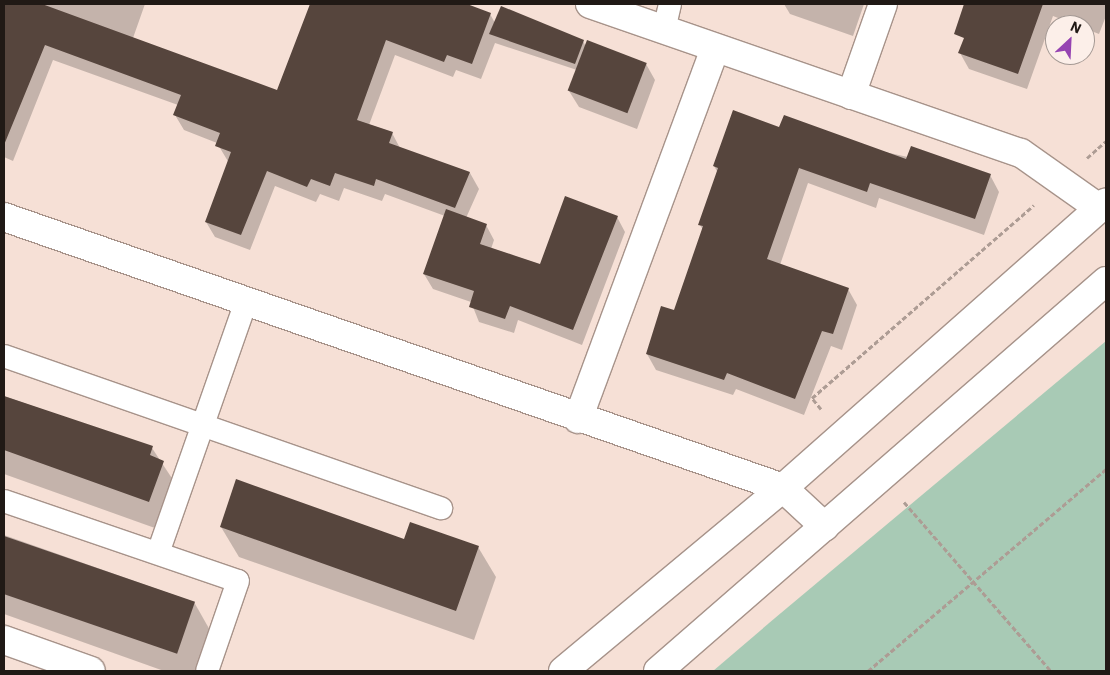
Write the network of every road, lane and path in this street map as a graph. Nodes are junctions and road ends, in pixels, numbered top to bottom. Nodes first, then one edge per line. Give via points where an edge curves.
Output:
1 (590, 4) edge
2 (670, 4) edge
3 (883, 4) edge
4 (664, 30) junction
5 (716, 48) junction
6 (851, 95) junction
7 (1103, 205) edge
8 (4, 217) edge
9 (1106, 281) edge
10 (246, 302) junction
11 (4, 356) edge
12 (578, 419) junction
13 (205, 425) junction
14 (1106, 469) edge
15 (783, 488) junction
16 (4, 501) edge
17 (442, 508) dead end
18 (825, 527) junction
19 (158, 553) junction
20 (4, 640) edge
21 (91, 671) edge
22 (207, 671) edge
23 (563, 671) edge
24 (658, 671) edge
25 (868, 671) edge

1 - 4 street
2 - 4 lane
3 - 6 street
4 - 5 street
5 - 6 street
5 - 12 street
6 - 7 street via 1021,153
7 - 15 street
8 - 10 street
9 - 18 street
10 - 12 street
10 - 13 lane
11 - 13 lane
12 - 15 street
13 - 17 lane
13 - 19 lane
14 - 25 path
15 - 18 street
15 - 23 street
16 - 19 lane
18 - 24 street
19 - 22 lane via 238,581
20 - 21 street

